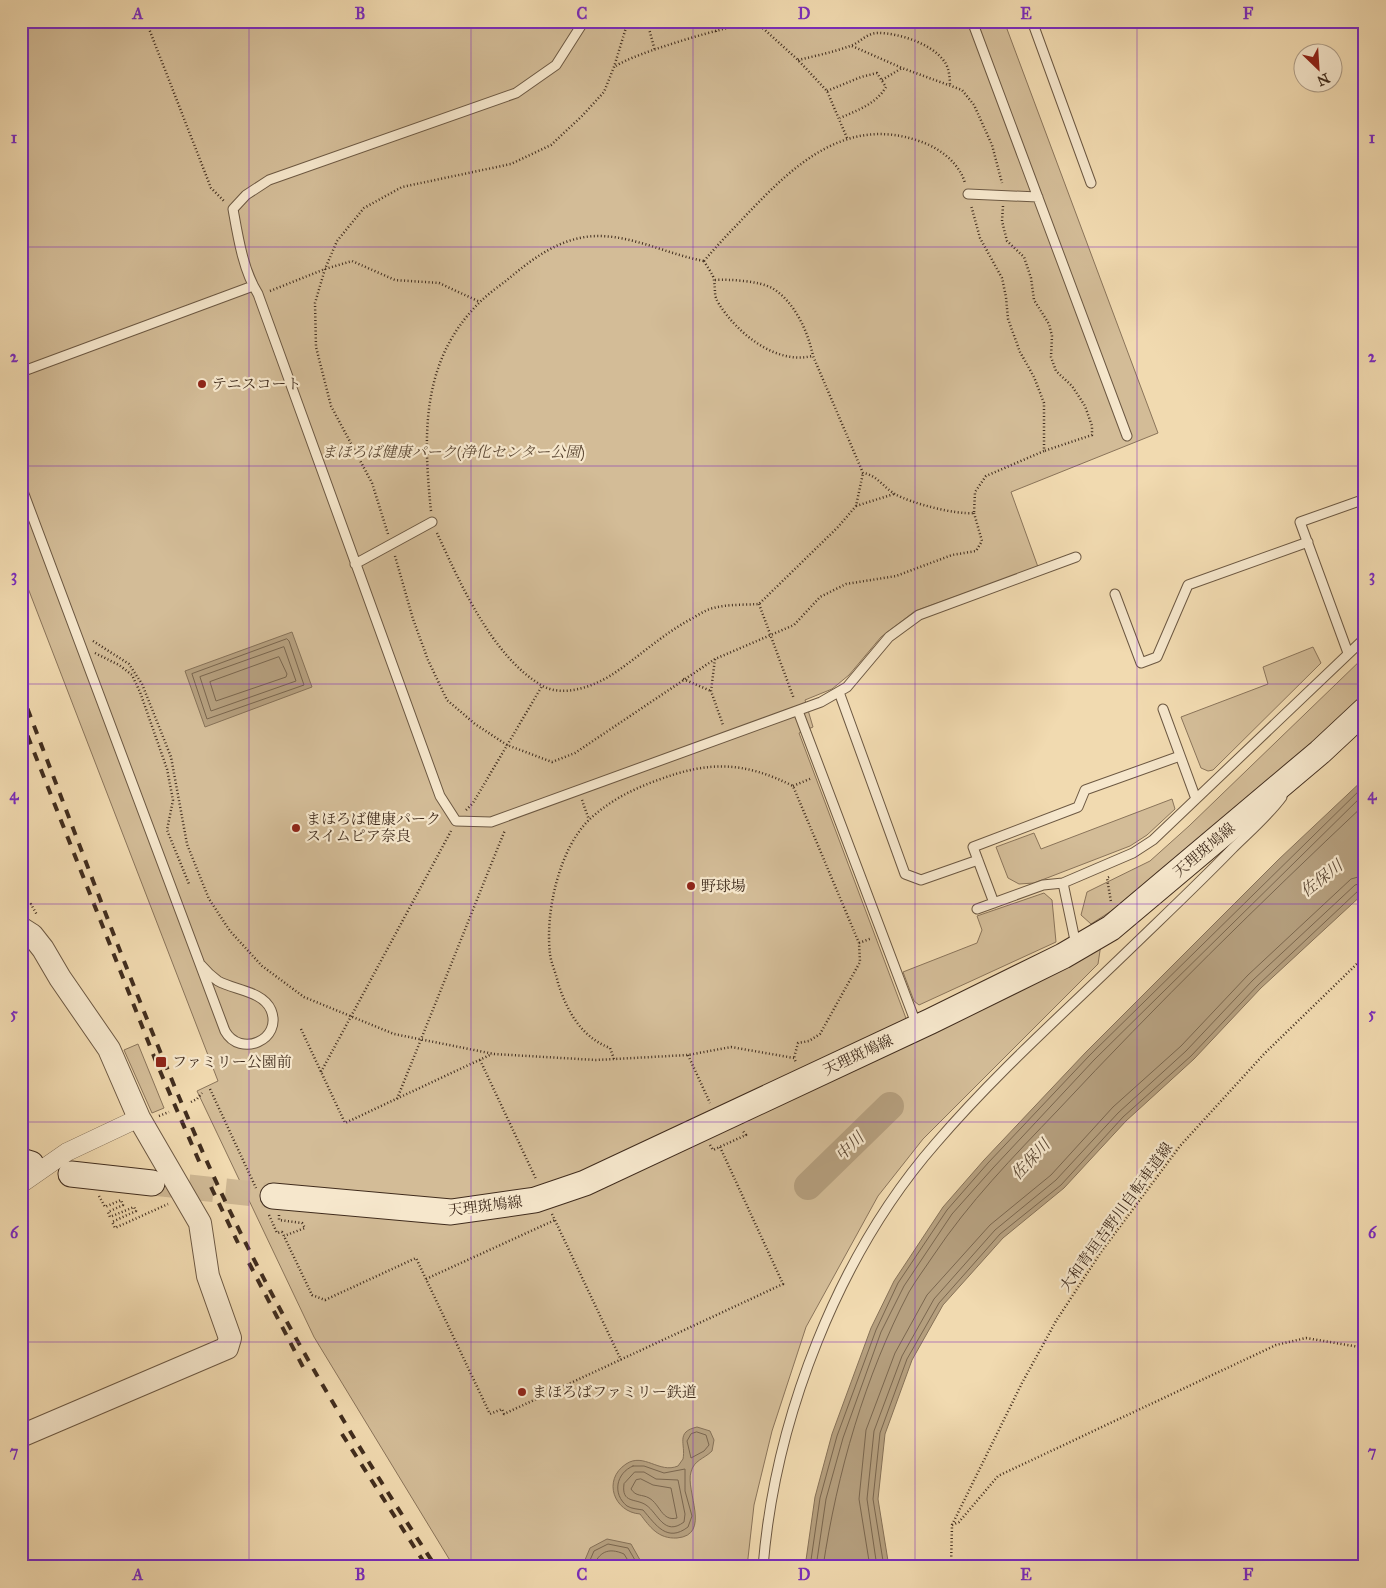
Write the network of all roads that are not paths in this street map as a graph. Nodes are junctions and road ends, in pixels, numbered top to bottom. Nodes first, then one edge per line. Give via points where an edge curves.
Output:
1 (584, 21) edge
2 (972, 21) edge
3 (1032, 21) edge
4 (1092, 183) dead end
5 (968, 194) road end
6 (1038, 197) junction
7 (256, 290) junction
8 (21, 372) edge
9 (1127, 436) dead end
10 (21, 486) edge
11 (1365, 499) edge
12 (432, 522) road end
13 (1308, 542) junction
14 (1076, 557) dead end
15 (355, 564) junction
16 (1115, 594) dead end
17 (1365, 638) edge
18 (1348, 653) junction
19 (839, 692) junction
20 (1163, 709) dead end
21 (798, 710) junction
22 (1365, 710) edge
23 (1180, 756) junction
24 (1307, 763) junction
25 (1196, 799) junction
26 (978, 860) junction
27 (1063, 883) junction
28 (994, 903) junction
29 (977, 910) dead end
30 (21, 928) edge
31 (1076, 948) junction
32 (201, 965) junction
33 (918, 1028) junction
34 (139, 1118) junction
35 (25, 1170) edge
36 (71, 1174) dead end
37 (152, 1183) tunnel mouth
38 (268, 1201) tunnel mouth
39 (21, 1436) edge
40 (763, 1567) edge

1 - 7 lane via 556,65 516,93 269,180 246,195 233,209 238,239
2 - 6 lane
3 - 4 lane
5 - 6 lane
6 - 9 lane
7 - 8 lane
7 - 15 lane
10 - 32 lane
11 - 13 lane via 1300,522
12 - 15 lane
13 - 16 lane via 1188,585 1157,657 1141,662
13 - 18 lane
14 - 19 lane via 919,615 889,637 847,687
15 - 21 lane via 440,796 456,821 491,822
17 - 18 lane
18 - 25 lane
19 - 21 lane
19 - 26 lane via 905,874 921,880
20 - 23 lane
21 - 33 lane
22 - 24 main road, 天理斑鳩線
23 - 25 lane
23 - 26 lane via 1086,790 1078,807 973,847
24 - 31 main road, 天理斑鳩線 via 1111,928
24 - 40 lane via 1274,808 986,1088 935,1144 890,1203 857,1259 799,1388 782,1444 770,1505
25 - 27 lane via 1153,840 1133,853
26 - 28 lane
27 - 28 lane via 1043,885
27 - 31 lane
28 - 29 lane
30 - 34 street via 43,948 109,1049
31 - 33 main road, 天理斑鳩線
32 - 32 lane via 227,1035 246,1045 263,1040 272,1026 269,1006 257,996 219,981
33 - 38 main road, 天理斑鳩線 via 592,1180 535,1200 451,1212
34 - 35 street
34 - 39 street via 200,1223 208,1276 230,1338 227,1348
36 - 37 main road

